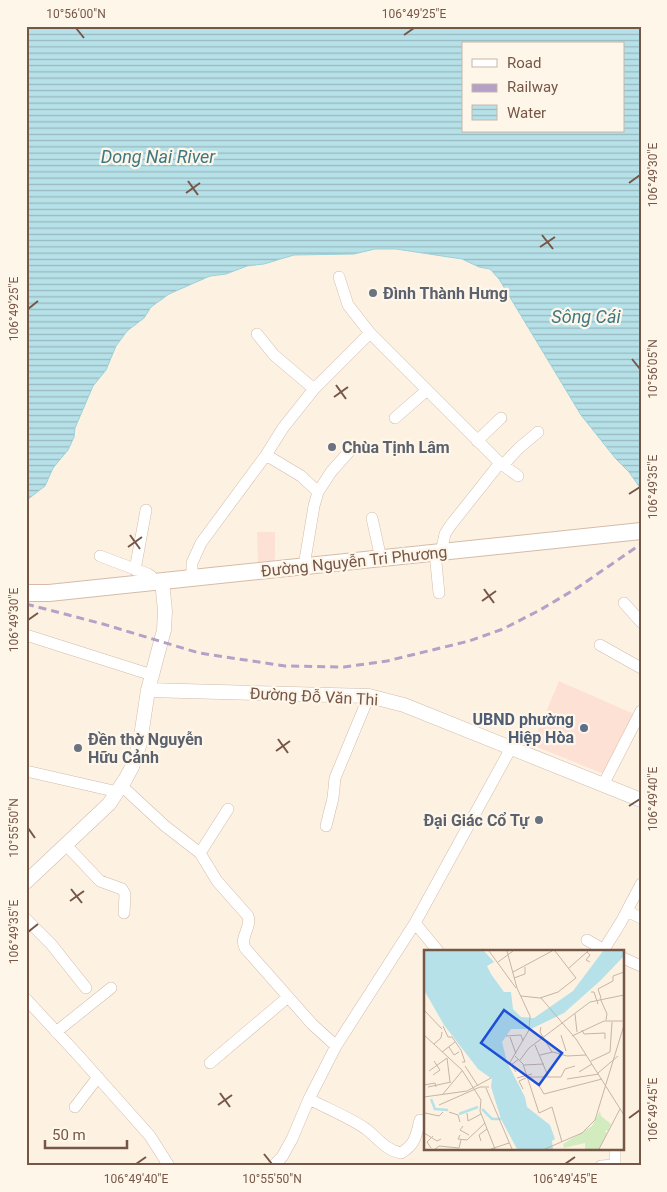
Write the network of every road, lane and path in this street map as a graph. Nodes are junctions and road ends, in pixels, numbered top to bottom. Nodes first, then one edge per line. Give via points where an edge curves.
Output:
1 (339, 276) dead end
2 (370, 333) junction
3 (258, 334) dead end
4 (314, 389) junction
5 (427, 390) junction
6 (395, 418) dead end
7 (501, 418) dead end
8 (538, 432) dead end
9 (478, 441) junction
10 (354, 446) dead end
11 (266, 456) junction
12 (502, 464) junction
13 (518, 476) dead end
14 (318, 492) junction
15 (146, 510) dead end
16 (372, 518) dead end
17 (641, 531) edge
18 (438, 553) junction
19 (100, 556) dead end
20 (381, 559) junction
21 (304, 566) junction
22 (135, 570) junction
23 (192, 578) junction
24 (159, 581) junction
25 (26, 587) edge
26 (66, 591) junction
27 (26, 593) edge
28 (440, 593) dead end
29 (624, 603) dead end
30 (641, 622) edge
31 (26, 635) edge
32 (600, 645) dead end
33 (641, 668) edge
34 (152, 675) junction
35 (148, 690) junction
36 (369, 696) junction
37 (641, 711) edge
38 (511, 748) junction
39 (26, 770) edge
40 (603, 785) junction
41 (121, 791) junction
42 (641, 800) edge
43 (228, 809) dead end
44 (326, 826) dead end
45 (66, 845) junction
46 (200, 853) junction
47 (26, 882) edge
48 (641, 884) edge
49 (627, 911) junction
50 (124, 913) dead end
51 (641, 918) edge
52 (26, 920) edge
53 (415, 923) junction
54 (587, 940) dead end
55 (437, 950) edge
56 (604, 950) edge
57 (624, 958) edge
58 (641, 966) edge
59 (86, 988) dead end
60 (111, 988) dead end
61 (288, 997) junction
62 (26, 1000) edge
63 (56, 1032) junction
64 (336, 1046) junction
65 (210, 1063) dead end
66 (98, 1077) junction
67 (309, 1099) junction
68 (75, 1107) dead end
69 (420, 1120) dead end
70 (615, 1150) edge
71 (169, 1166) edge
72 (273, 1166) edge
73 (601, 1166) edge
74 (616, 1166) edge

1 - 2 street via 348,305
2 - 4 street
2 - 5 street
3 - 4 street via 274,355
4 - 11 street
5 - 6 street
5 - 9 street
7 - 9 street
8 - 12 street
9 - 12 street
10 - 14 street
11 - 14 street via 301,476
11 - 23 street via 201,543 192,563
12 - 13 street
12 - 18 street via 450,526
14 - 21 street
15 - 22 street
16 - 20 street
17 - 18 main road, Đường Nguyễn Tri Phương
18 - 20 main road, Đường Nguyễn Tri Phương
18 - 28 street
19 - 22 street
20 - 21 main road, Đường Nguyễn Tri Phương
21 - 23 main road, Đường Nguyễn Tri Phương
22 - 24 street
23 - 24 main road, Đường Nguyễn Tri Phương
24 - 26 main road, Đường Nguyễn Tri Phương
24 - 34 street via 165,611 164,630
25 - 26 main road, Đường Nguyễn Tri Phương
26 - 27 main road, Đường Nguyễn Tri Phương
29 - 30 street
31 - 34 street
32 - 33 street
34 - 35 street
35 - 36 street, Đường Đỗ Văn Thi
35 - 41 street via 137,755
36 - 38 street, Đường Đỗ Văn Thi via 404,704
36 - 44 street via 336,778
37 - 40 street
38 - 40 street, Đường Đỗ Văn Thi
38 - 53 street
39 - 41 street
40 - 42 street, Đường Đỗ Văn Thi
41 - 45 street
41 - 46 street
43 - 46 street
45 - 47 street
45 - 50 street via 100,880 124,891
46 - 61 street via 217,881 248,916 250,921 243,945
48 - 49 street
49 - 51 street
49 - 56 street
52 - 59 street via 51,944
53 - 55 street
53 - 64 street
54 - 56 street
57 - 58 street
60 - 63 street
61 - 64 street
61 - 65 street
62 - 63 street
63 - 66 street
64 - 67 street
66 - 68 street
66 - 71 street via 150,1136
67 - 69 street via 367,1129 395,1152 408,1149 415,1140
67 - 72 street via 292,1139
70 - 74 street
73 - 74 street

